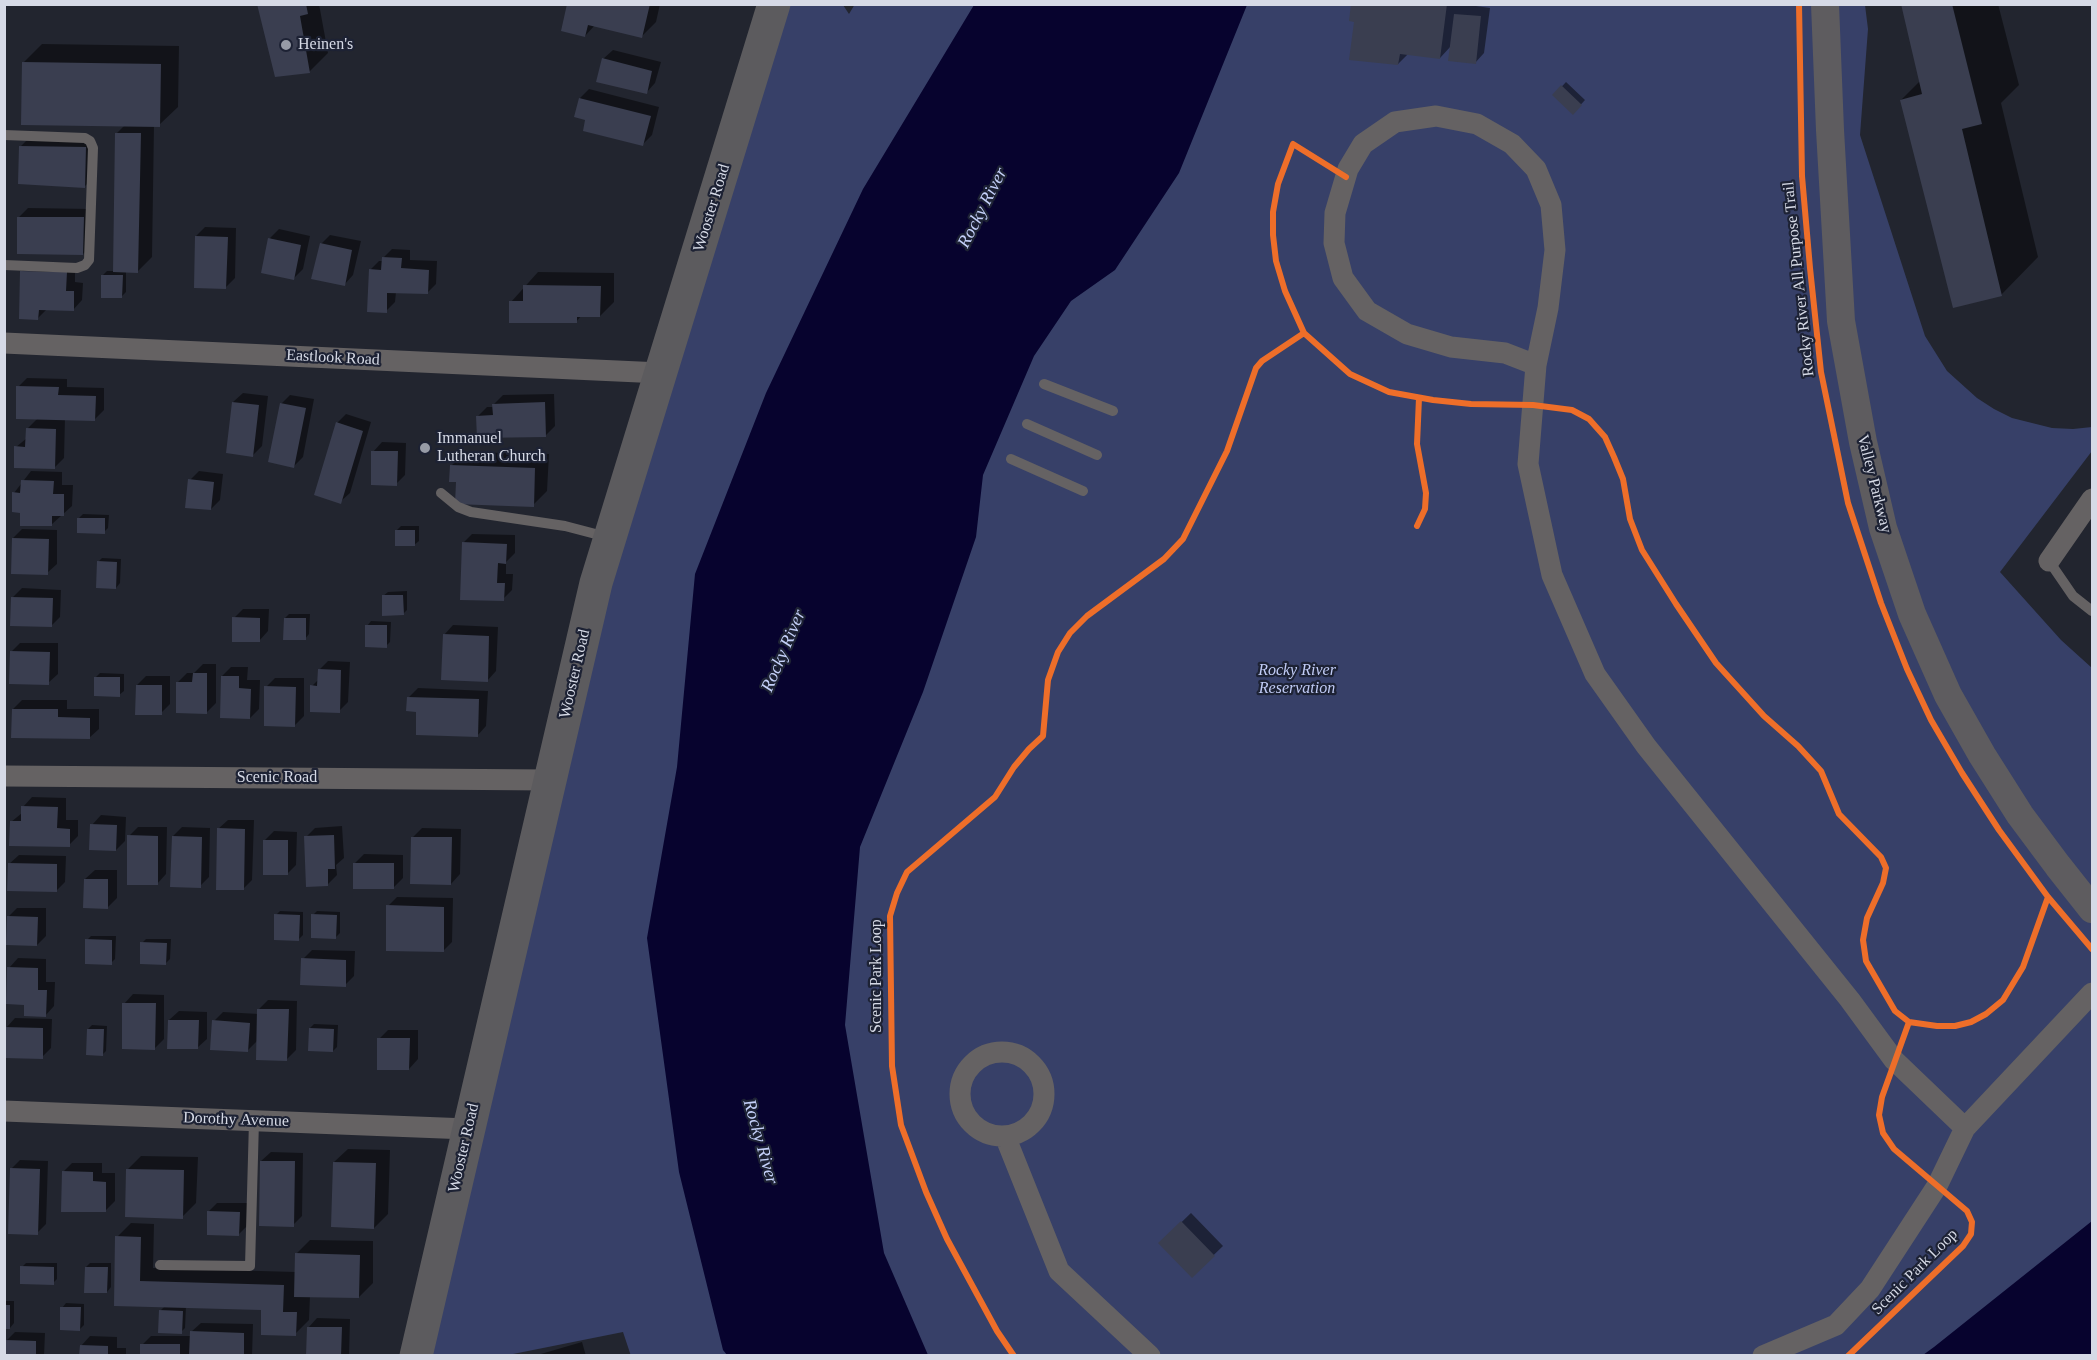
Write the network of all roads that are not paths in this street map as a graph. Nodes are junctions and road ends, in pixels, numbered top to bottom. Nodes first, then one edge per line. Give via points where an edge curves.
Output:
1 (774, 4) edge
2 (1825, 4) edge
3 (4, 135) edge
4 (4, 265) edge
5 (4, 343) edge
6 (1536, 365) junction
7 (662, 374) junction
8 (1044, 384) dead end
9 (1113, 411) dead end
10 (1027, 424) dead end
11 (1097, 455) dead end
12 (1011, 459) dead end
13 (1083, 491) dead end
14 (441, 493) dead end
15 (2092, 499) edge
16 (610, 538) junction
17 (2049, 561) joint
18 (2092, 611) edge
19 (4, 776) edge
20 (550, 780) junction
21 (2092, 909) edge
22 (2092, 993) edge
23 (4, 1111) edge
24 (254, 1121) junction
25 (1965, 1128) junction
26 (468, 1129) junction
27 (1005, 1136) junction
28 (160, 1265) dead end
29 (416, 1356) edge
30 (1150, 1356) edge
31 (1763, 1356) edge

1 - 7 main road, Wooster Road
2 - 21 street, Valley Parkway via 1841,321 1883,528 1912,614 1948,695 2020,814
3 - 4 lane via 85,138 93,148 89,260 85,266
5 - 7 street, Eastlook Road
6 - 6 street via 1555,250 1551,205 1536,169 1512,144 1477,124 1436,116 1395,122 1363,144 1348,169 1335,213 1334,243 1343,278 1367,311 1407,334 1451,347 1505,353
6 - 25 street via 1528,464 1552,575 1595,674 1646,746 1894,1060
7 - 16 main road, Wooster Road
8 - 9 lane
10 - 11 lane
12 - 13 lane
14 - 16 lane via 471,513 565,526
15 - 17 street
16 - 20 main road, Wooster Road
17 - 18 lane via 2073,596
19 - 20 street, Scenic Road
20 - 26 main road, Wooster Road
22 - 25 street
23 - 24 street, Dorothy Avenue
24 - 26 street, Dorothy Avenue
24 - 28 lane via 250,1266
25 - 31 street via 1937,1186 1870,1289 1836,1325
26 - 29 main road, Wooster Road
27 - 27 street via 1028,1129 1040,1114 1045,1096 1042,1077 1030,1062 1013,1053 994,1052 977,1059 964,1074 959,1092 962,1111 974,1126 991,1135
27 - 30 street via 1059,1271

